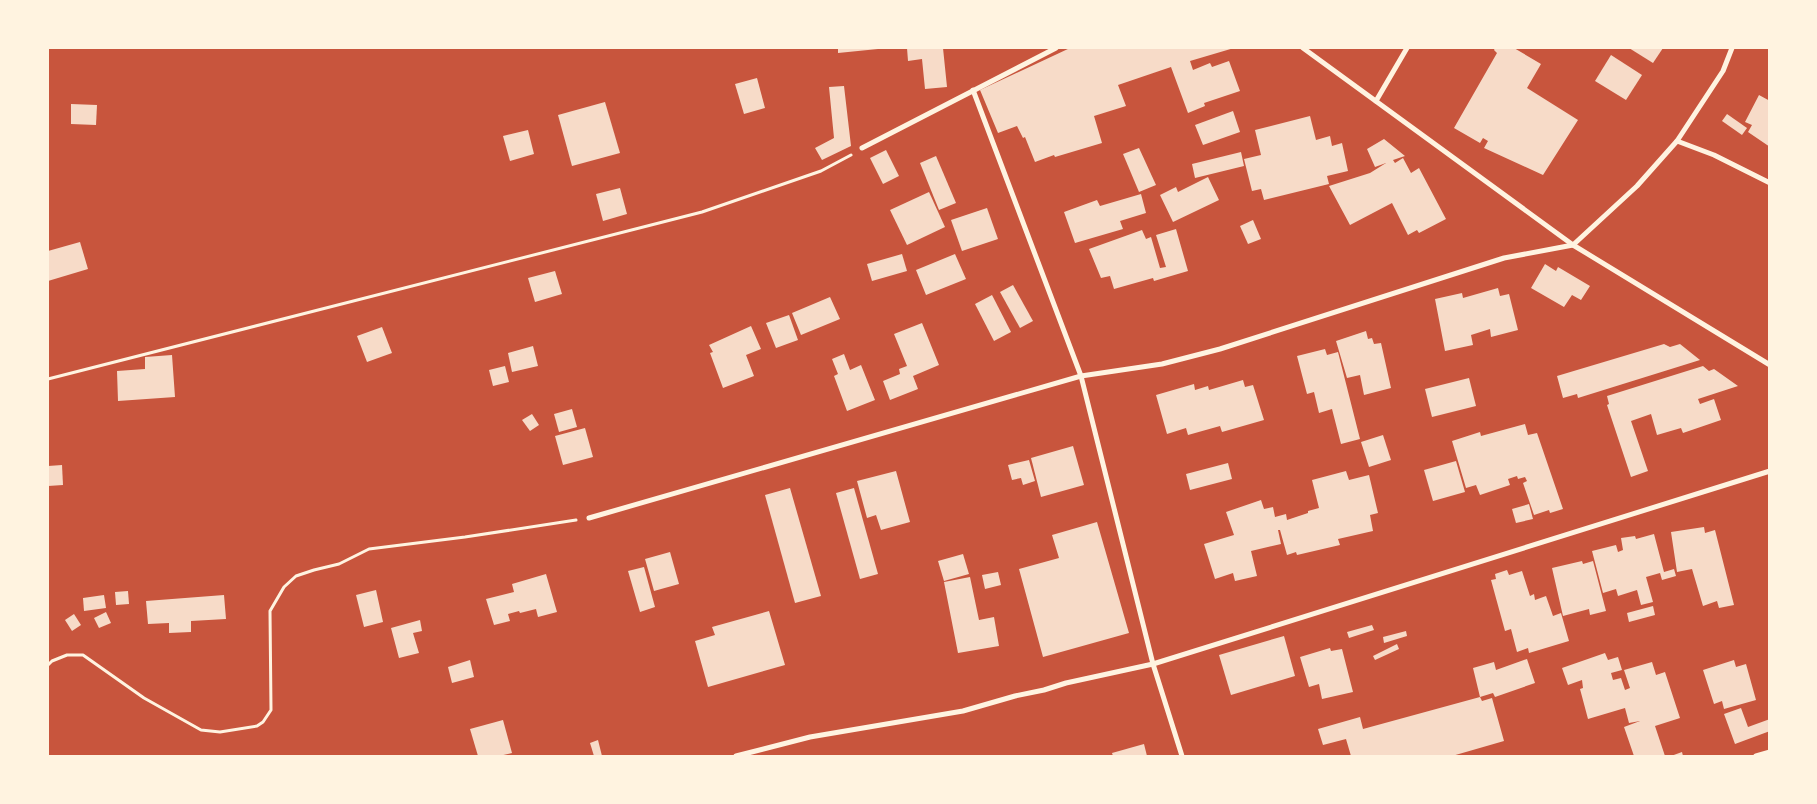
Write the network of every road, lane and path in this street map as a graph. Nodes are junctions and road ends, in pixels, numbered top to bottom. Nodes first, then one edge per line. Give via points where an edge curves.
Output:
1 (1056, 48) edge
2 (1303, 48) edge
3 (1407, 48) edge
4 (1732, 48) edge
5 (973, 90) junction
6 (1376, 101) junction
7 (1677, 141) junction
8 (862, 148) joint
9 (1770, 183) edge
10 (1573, 245) junction
11 (1770, 365) edge
12 (1081, 376) junction
13 (48, 379) edge
14 (1770, 472) edge
15 (590, 518) joint
16 (1154, 664) junction
17 (48, 665) edge
18 (1770, 752) edge
19 (736, 756) edge
20 (1182, 756) edge
21 (1756, 756) edge

1 - 5 street
2 - 6 street
3 - 6 street
4 - 7 street via 1723,71
5 - 8 street
5 - 12 street
6 - 10 street
7 - 9 street
7 - 10 street via 1637,186
8 - 13 path via 821,171 702,212
10 - 11 street
10 - 12 street via 1504,258 1162,364
12 - 15 street
12 - 16 street
14 - 16 street
15 - 17 path via 369,549 339,564 296,576 270,611 271,710 257,726 220,732 201,730 144,698 83,655 67,654
16 - 19 street via 1066,683 963,711 810,737
16 - 20 street
18 - 21 street

